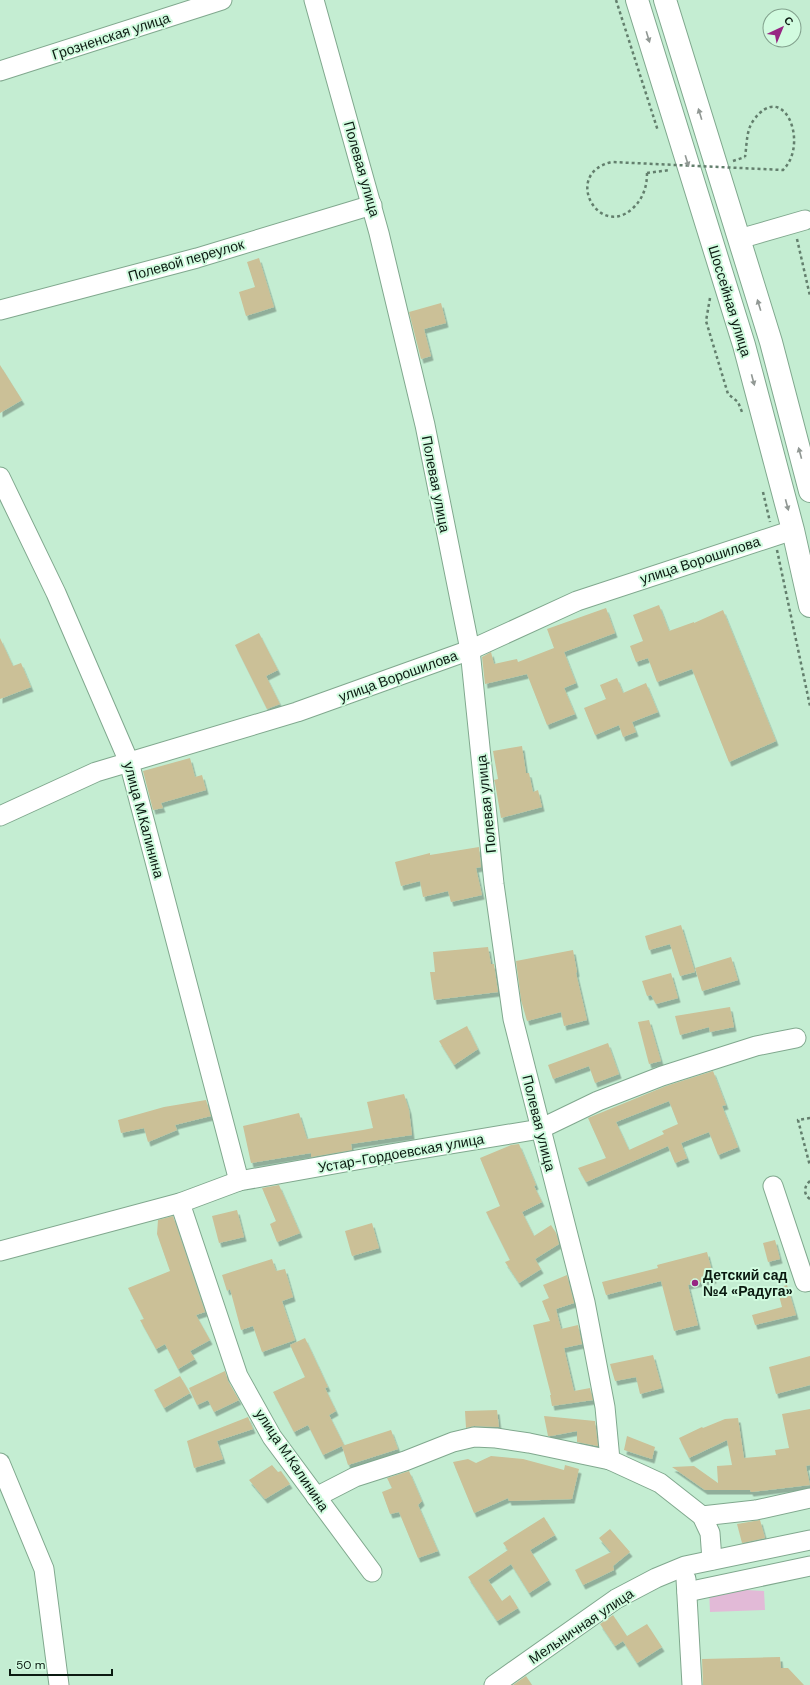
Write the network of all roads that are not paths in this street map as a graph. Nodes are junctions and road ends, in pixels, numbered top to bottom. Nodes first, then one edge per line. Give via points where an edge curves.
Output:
1 (222, 0) edge
2 (314, 0) edge
3 (637, 0) edge
4 (665, 0) edge
5 (0, 71) edge
6 (372, 205) junction
7 (799, 221) road end
8 (739, 239) junction
9 (0, 310) edge
10 (0, 476) edge
11 (810, 491) edge
12 (783, 533) junction
13 (810, 606) edge
14 (470, 650) junction
15 (129, 762) junction
16 (0, 816) edge
17 (796, 1038) dead end
18 (540, 1129) junction
19 (239, 1181) junction
20 (773, 1186) dead end
21 (180, 1203) junction
22 (0, 1251) edge
23 (803, 1252) edge
24 (810, 1281) edge
25 (610, 1460) junction
26 (0, 1463) edge
27 (316, 1497) junction
28 (810, 1498) edge
29 (702, 1516) junction
30 (810, 1540) edge
31 (712, 1560) junction
32 (685, 1566) junction
33 (810, 1566) edge
34 (372, 1572) dead end
35 (687, 1592) junction
36 (59, 1685) edge
37 (494, 1685) edge
38 (692, 1685) edge

1 - 5 street, Грозненская улица
2 - 6 street, Полевая улица
3 -> 12 main road, Шоссейная улица via 744,345
8 -> 4 main road, Шоссейная улица
6 - 9 street, Полевой переулок via 197,258
6 - 14 street, Полевая улица via 424,425
7 - 8 street
11 -> 8 main road, Шоссейная улица via 771,342
10 - 15 street, улица М.Калинина via 56,593
12 - 13 main road, Шоссейная улица
12 - 14 street, улица Ворошилова via 577,601
14 - 15 street, улица Ворошилова via 297,712
14 - 18 street, Полевая улица via 494,884 513,1018
15 - 16 street, улица Ворошилова via 96,772
15 - 19 street, улица М.Калинина
17 - 18 street, Устар-Гордоевская улица via 756,1046 662,1076 598,1101
18 - 19 street, Устар-Гордоевская улица
18 - 25 street, Полевая улица via 585,1302 605,1407
19 - 21 street, Устар-Гордоевская улица
20 - 23 street
21 - 22 street, Устар-Гордоевская улица
21 - 27 street, улица М.Калинина via 238,1376 272,1437
23 - 24 street via 805,1282
25 - 27 street via 529,1443 474,1437 355,1477
25 - 29 street via 660,1483
26 - 36 street via 44,1569
27 - 34 street, улица М.Калинина
28 - 29 street via 756,1510
29 - 31 street via 710,1533
30 - 31 street, Мельничная улица
31 - 32 street, Мельничная улица
32 - 35 street
32 - 37 street, Мельничная улица via 616,1599
33 - 35 street
35 - 38 street

